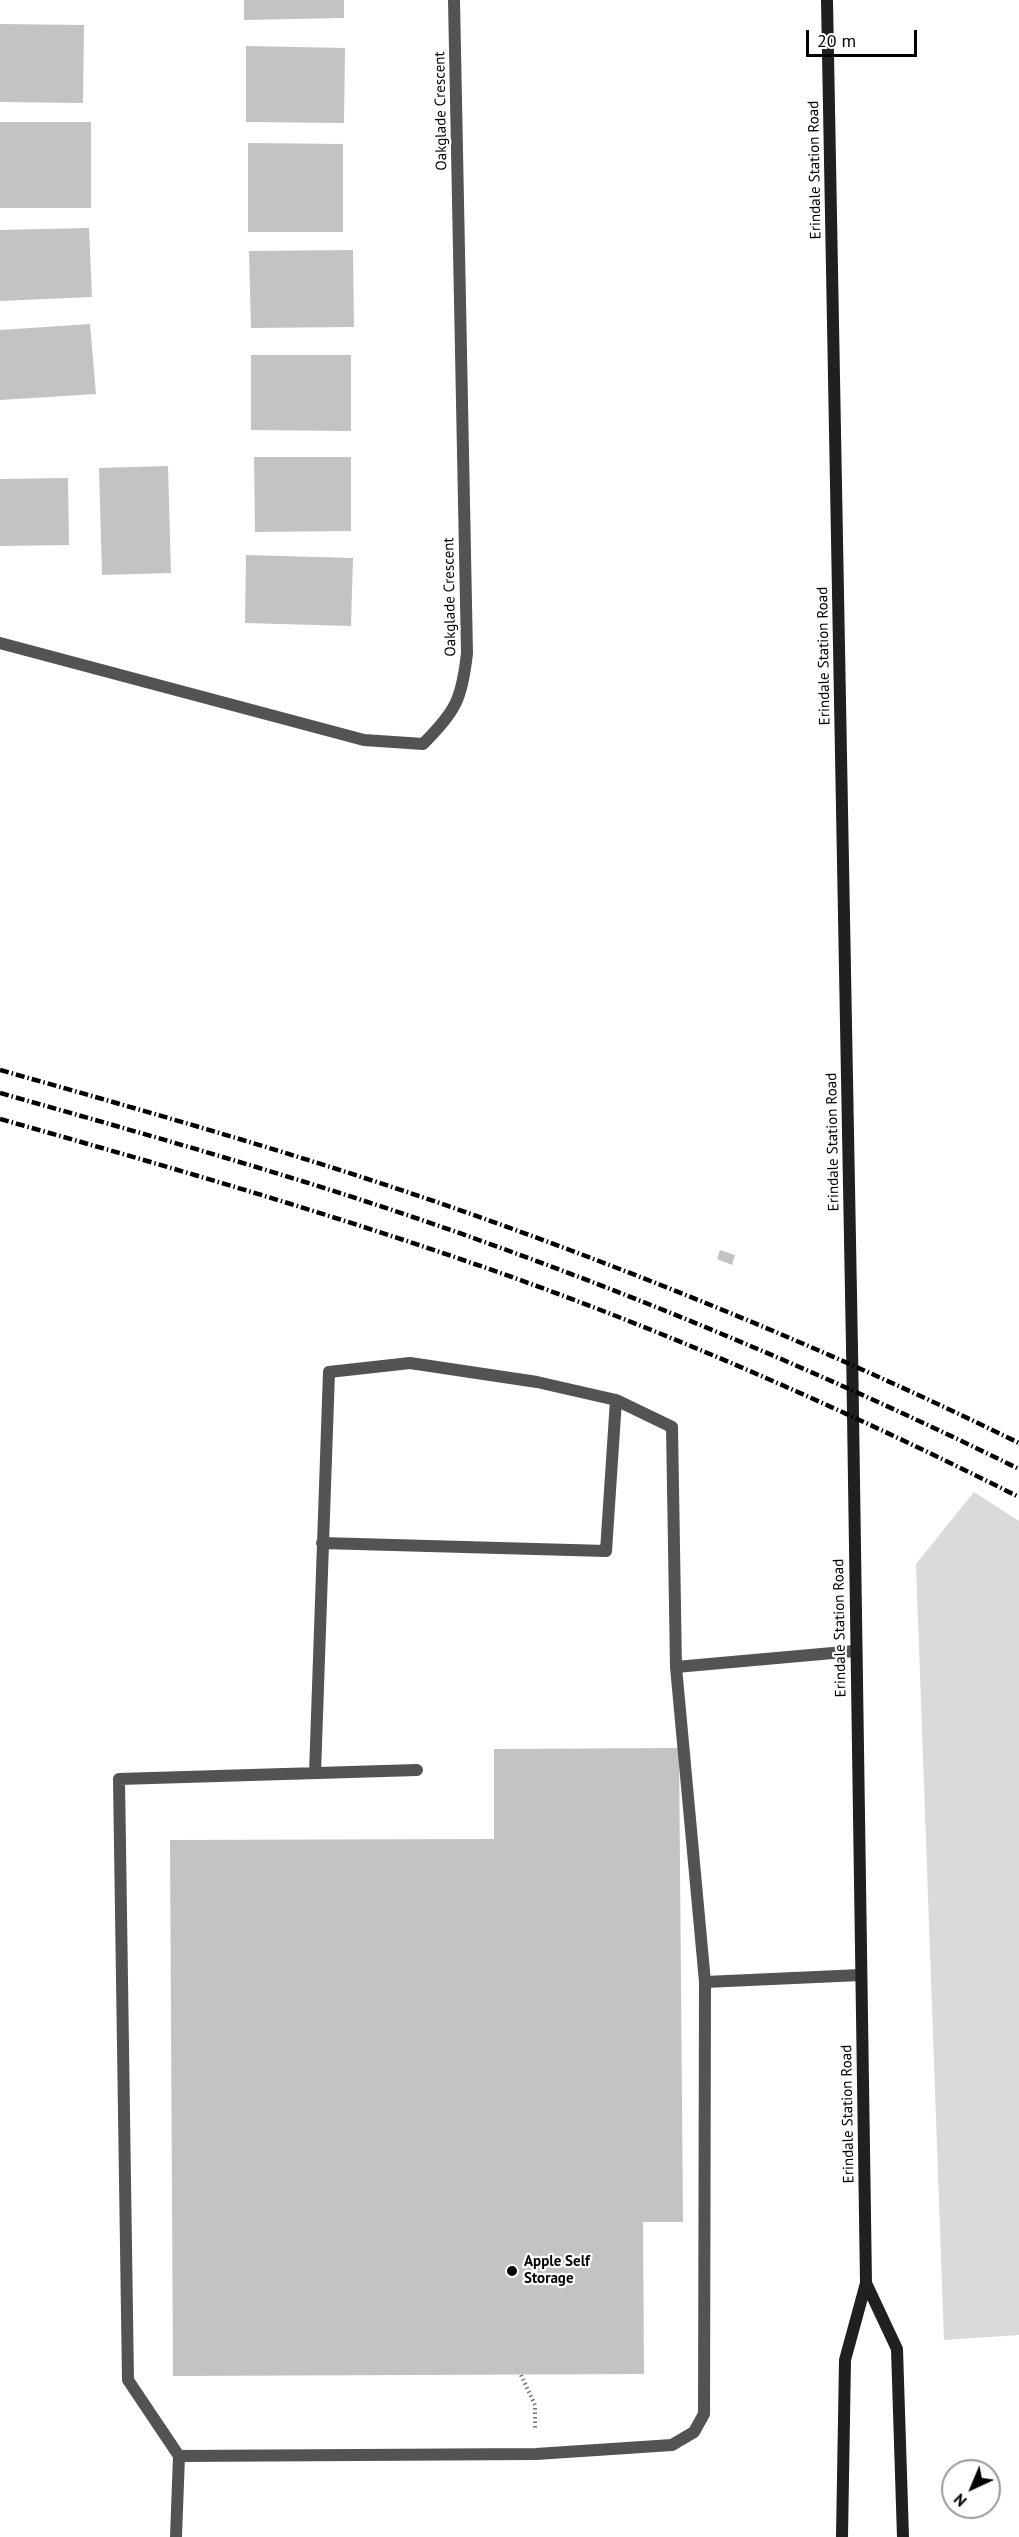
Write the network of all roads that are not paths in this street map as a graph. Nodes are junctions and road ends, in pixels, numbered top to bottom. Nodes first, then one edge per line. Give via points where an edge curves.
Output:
1 (454, 0) edge
2 (826, 0) edge
3 (0, 642) edge
4 (616, 1400) junction
5 (322, 1543) junction
6 (855, 1651) junction
7 (676, 1667) junction
8 (417, 1770) dead end
9 (315, 1773) junction
10 (861, 1975) junction
11 (705, 1982) junction
12 (866, 2283) junction
13 (179, 2456) junction
14 (176, 2537) edge
15 (842, 2537) edge
16 (903, 2537) edge

1 - 3 street, Oakglade Crescent via 467,653 463,688 447,720 423,744 364,740
2 - 6 street, Erindale Station Road
4 - 5 street via 606,1551
4 - 5 street via 537,1382 410,1363 329,1372
4 - 7 street via 672,1427
5 - 9 street
6 - 7 street
6 - 10 street, Erindale Station Road
7 - 11 street
8 - 9 street
9 - 13 street via 119,1779 128,2380
10 - 11 street
10 - 12 street, Erindale Station Road
11 - 13 street via 704,2414 694,2432 672,2445 536,2454
12 - 15 street, Erindale Station Road via 845,2360
12 - 16 street, Erindale Station Road via 897,2349
13 - 14 street

